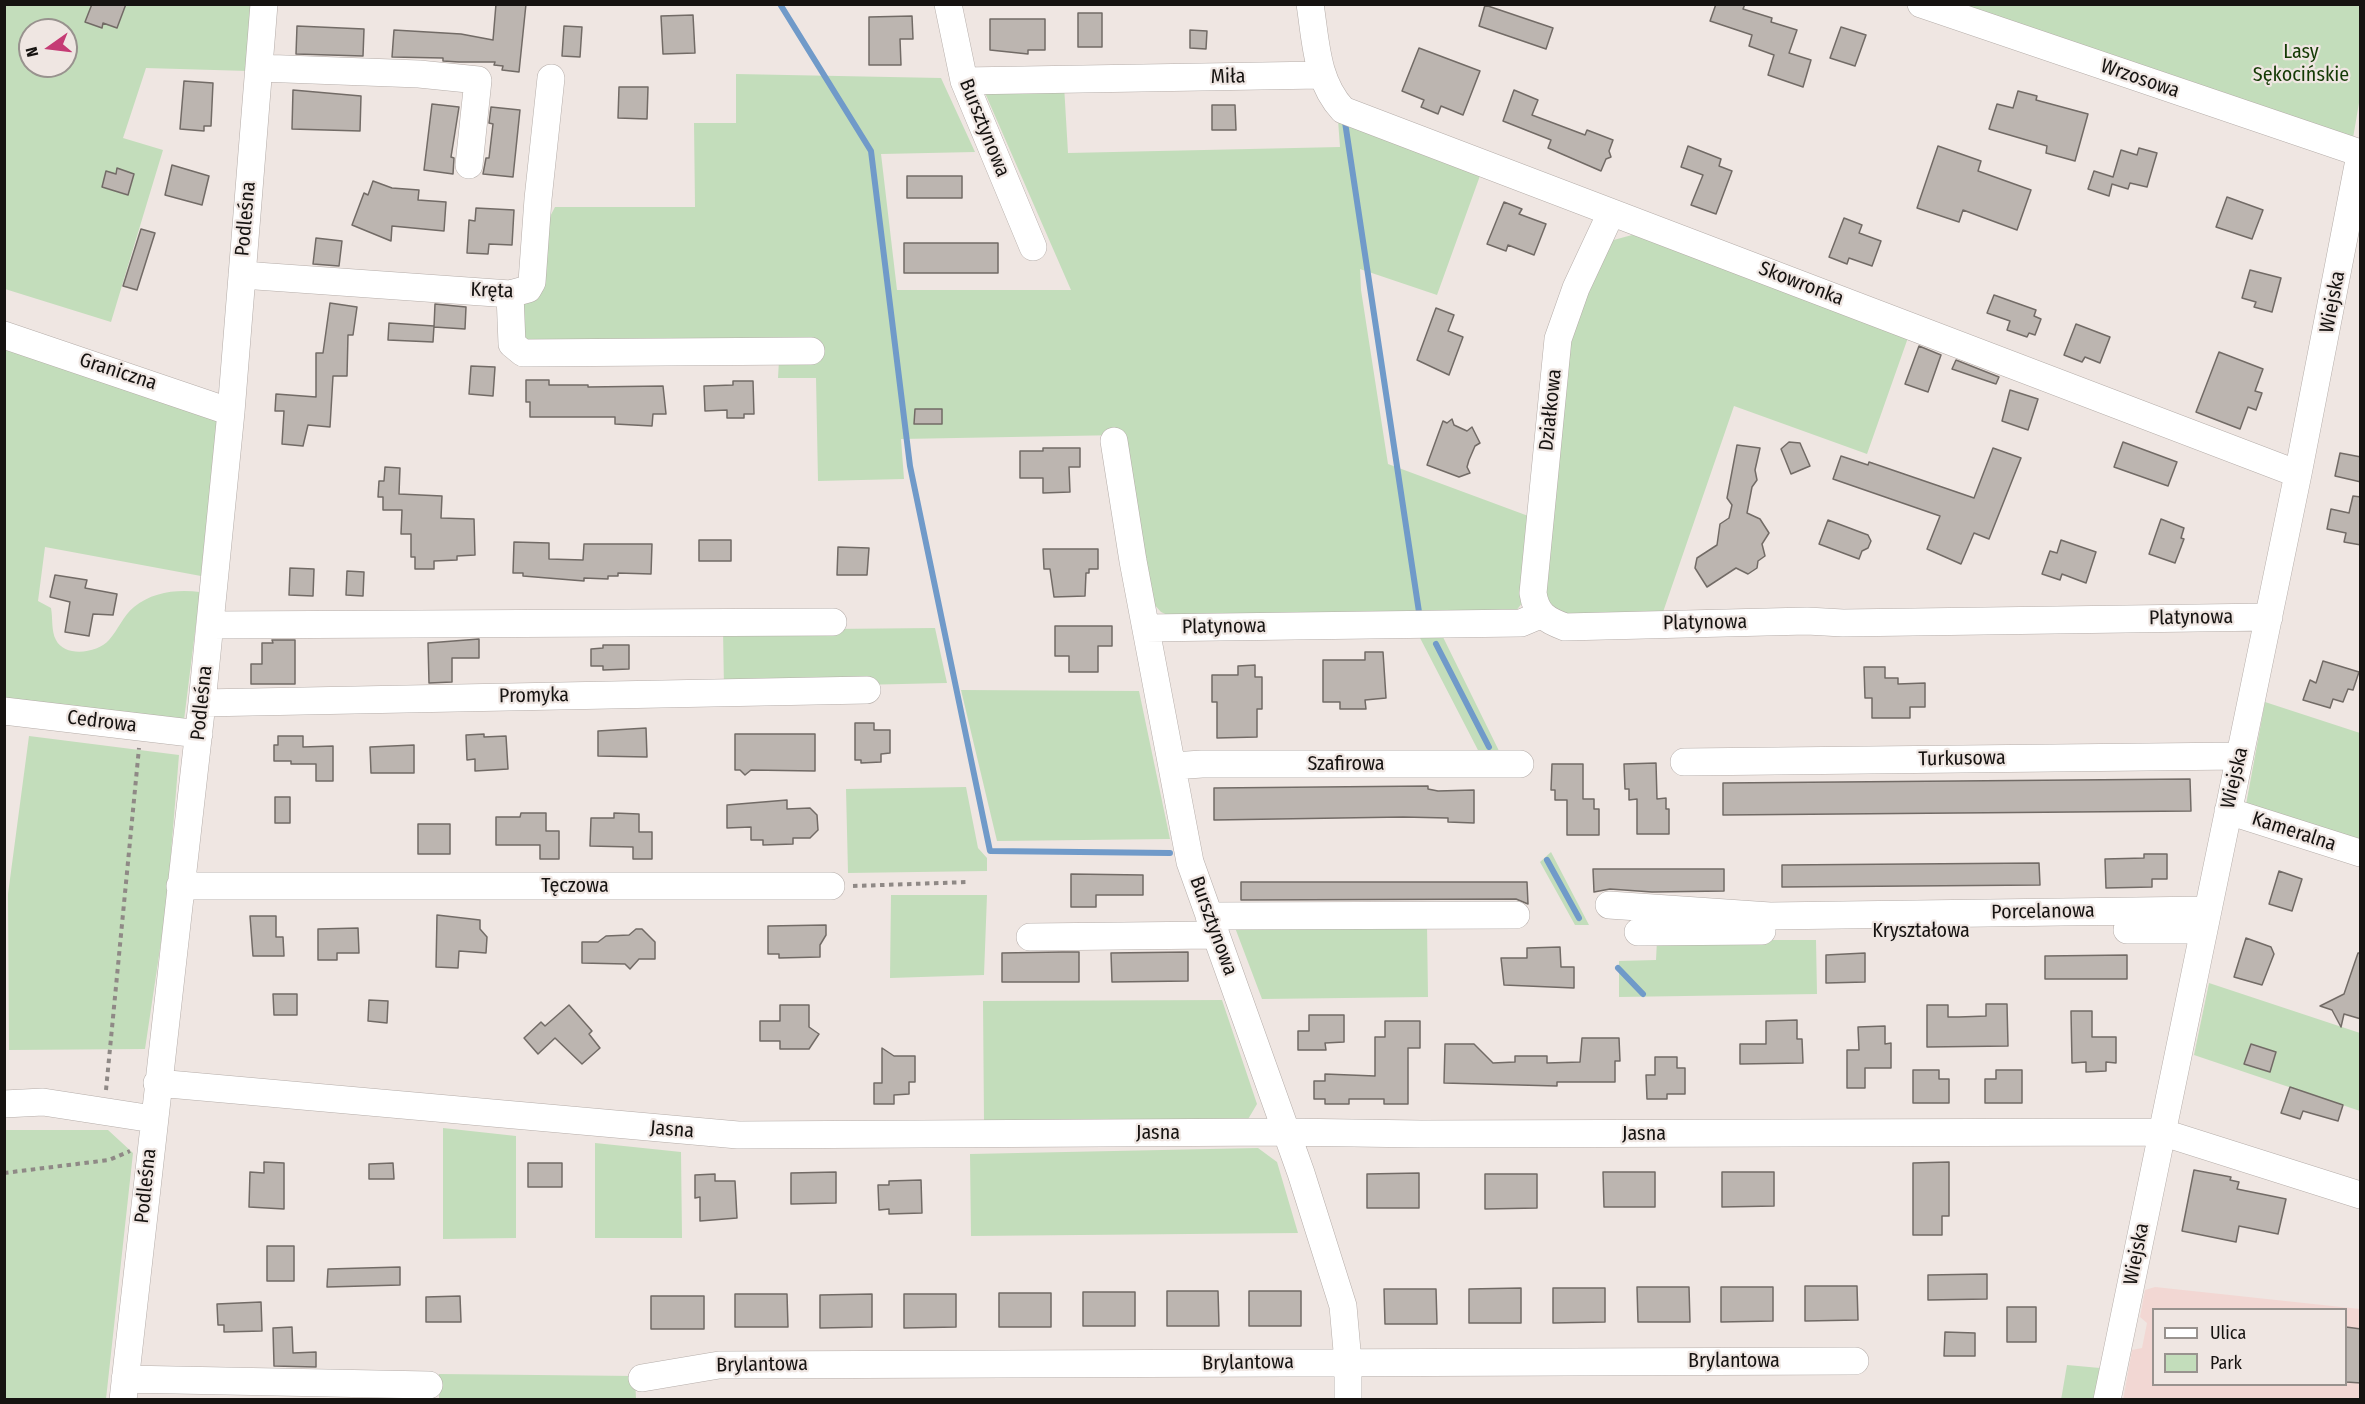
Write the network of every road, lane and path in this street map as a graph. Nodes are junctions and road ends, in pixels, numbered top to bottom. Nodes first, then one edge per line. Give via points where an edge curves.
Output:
1 (264, 4) edge
2 (948, 4) edge
3 (1310, 4) edge
4 (1921, 4) edge
5 (259, 68) junction
6 (1321, 75) junction
7 (551, 78) dead end
8 (964, 81) junction
9 (2361, 154) edge
10 (469, 165) dead end
11 (2358, 189) edge
12 (1611, 213) junction
13 (1033, 247) dead end
14 (242, 275) junction
15 (510, 294) junction
16 (4, 335) edge
17 (811, 351) dead end
18 (231, 412) junction
19 (1114, 441) dead end
20 (2298, 474) junction
21 (1540, 615) junction
22 (2269, 617) junction
23 (833, 622) dead end
24 (210, 625) junction
25 (1146, 628) junction
26 (867, 690) dead end
27 (202, 703) junction
28 (4, 711) edge
29 (141, 727) junction
30 (199, 734) junction
31 (2241, 756) junction
32 (1684, 762) dead end
33 (1520, 764) dead end
34 (1173, 766) junction
35 (2228, 811) junction
36 (2361, 853) edge
37 (969, 882) dead end
38 (180, 886) junction
39 (831, 886) joint
40 (1609, 904) dead end
41 (1516, 915) dead end
42 (2206, 920) junction
43 (1212, 926) junction
44 (1638, 932) dead end
45 (1030, 937) dead end
46 (157, 1083) junction
47 (4, 1104) edge
48 (104, 1111) junction
49 (152, 1131) junction
50 (1286, 1132) junction
51 (2161, 1132) junction
52 (4, 1173) edge
53 (2361, 1195) edge
54 (1855, 1361) dead end
55 (1348, 1362) junction
56 (642, 1378) dead end
57 (429, 1384) dead end
58 (124, 1389) edge
59 (1348, 1400) edge
60 (2107, 1400) edge

1 - 5 street, Podleśna
2 - 8 street, Bursztynowa
3 - 6 street
4 - 9 street, Wrzosowa
5 - 10 street via 478,80
5 - 14 street, Podleśna
6 - 8 street, Miła
6 - 12 street, Skowronka via 1328,92 1343,110
7 - 15 street, Kręta via 532,282 528,290
8 - 13 street, Bursztynowa
9 - 11 street, Wiejska
11 - 20 street, Wiejska
12 - 20 street, Skowronka
12 - 21 street, Działkowa via 1576,288 1558,339 1533,593
14 - 15 street, Kręta
14 - 18 street, Podleśna
15 - 17 street via 512,344 523,353
16 - 18 street, Graniczna
18 - 24 street, Podleśna
19 - 25 street, Bursztynowa
20 - 22 street, Wiejska
21 - 22 street, Platynowa via 1565,627
21 - 25 street, Platynowa via 1521,623
22 - 31 street, Wiejska
23 - 24 street
24 - 27 street, Podleśna
25 - 34 street, Bursztynowa
26 - 27 street, Promyka
27 - 30 street, Podleśna
28 - 29 street, Cedrowa
29 - 30 street, Cedrowa
29 - 48 path
30 - 38 street, Podleśna
31 - 32 street, Turkusowa
31 - 35 street, Wiejska
33 - 34 street, Szafirowa
34 - 43 street, Bursztynowa via 1190,862
35 - 36 street, Kameralna
35 - 42 street, Wiejska
37 - 39 path
38 - 39 street, Tęczowa
38 - 46 street, Podleśna
40 - 42 street, Porcelanowa via 1770,916
41 - 43 street
42 - 44 street, Kryształowa
42 - 51 street, Wiejska
43 - 45 street
43 - 50 street, Bursztynowa
46 - 49 street, Podleśna
46 - 50 street, Jasna via 738,1135
47 - 48 street via 43,1102
48 - 49 street
49 - 52 path via 109,1160
49 - 58 street, Podleśna
50 - 51 street, Jasna
50 - 55 street, Bursztynowa via 1342,1306
51 - 53 street, Jasna
51 - 60 street, Wiejska
54 - 55 street, Brylantowa
55 - 56 street, Brylantowa via 719,1365
55 - 59 street, Bursztynowa
57 - 58 street

